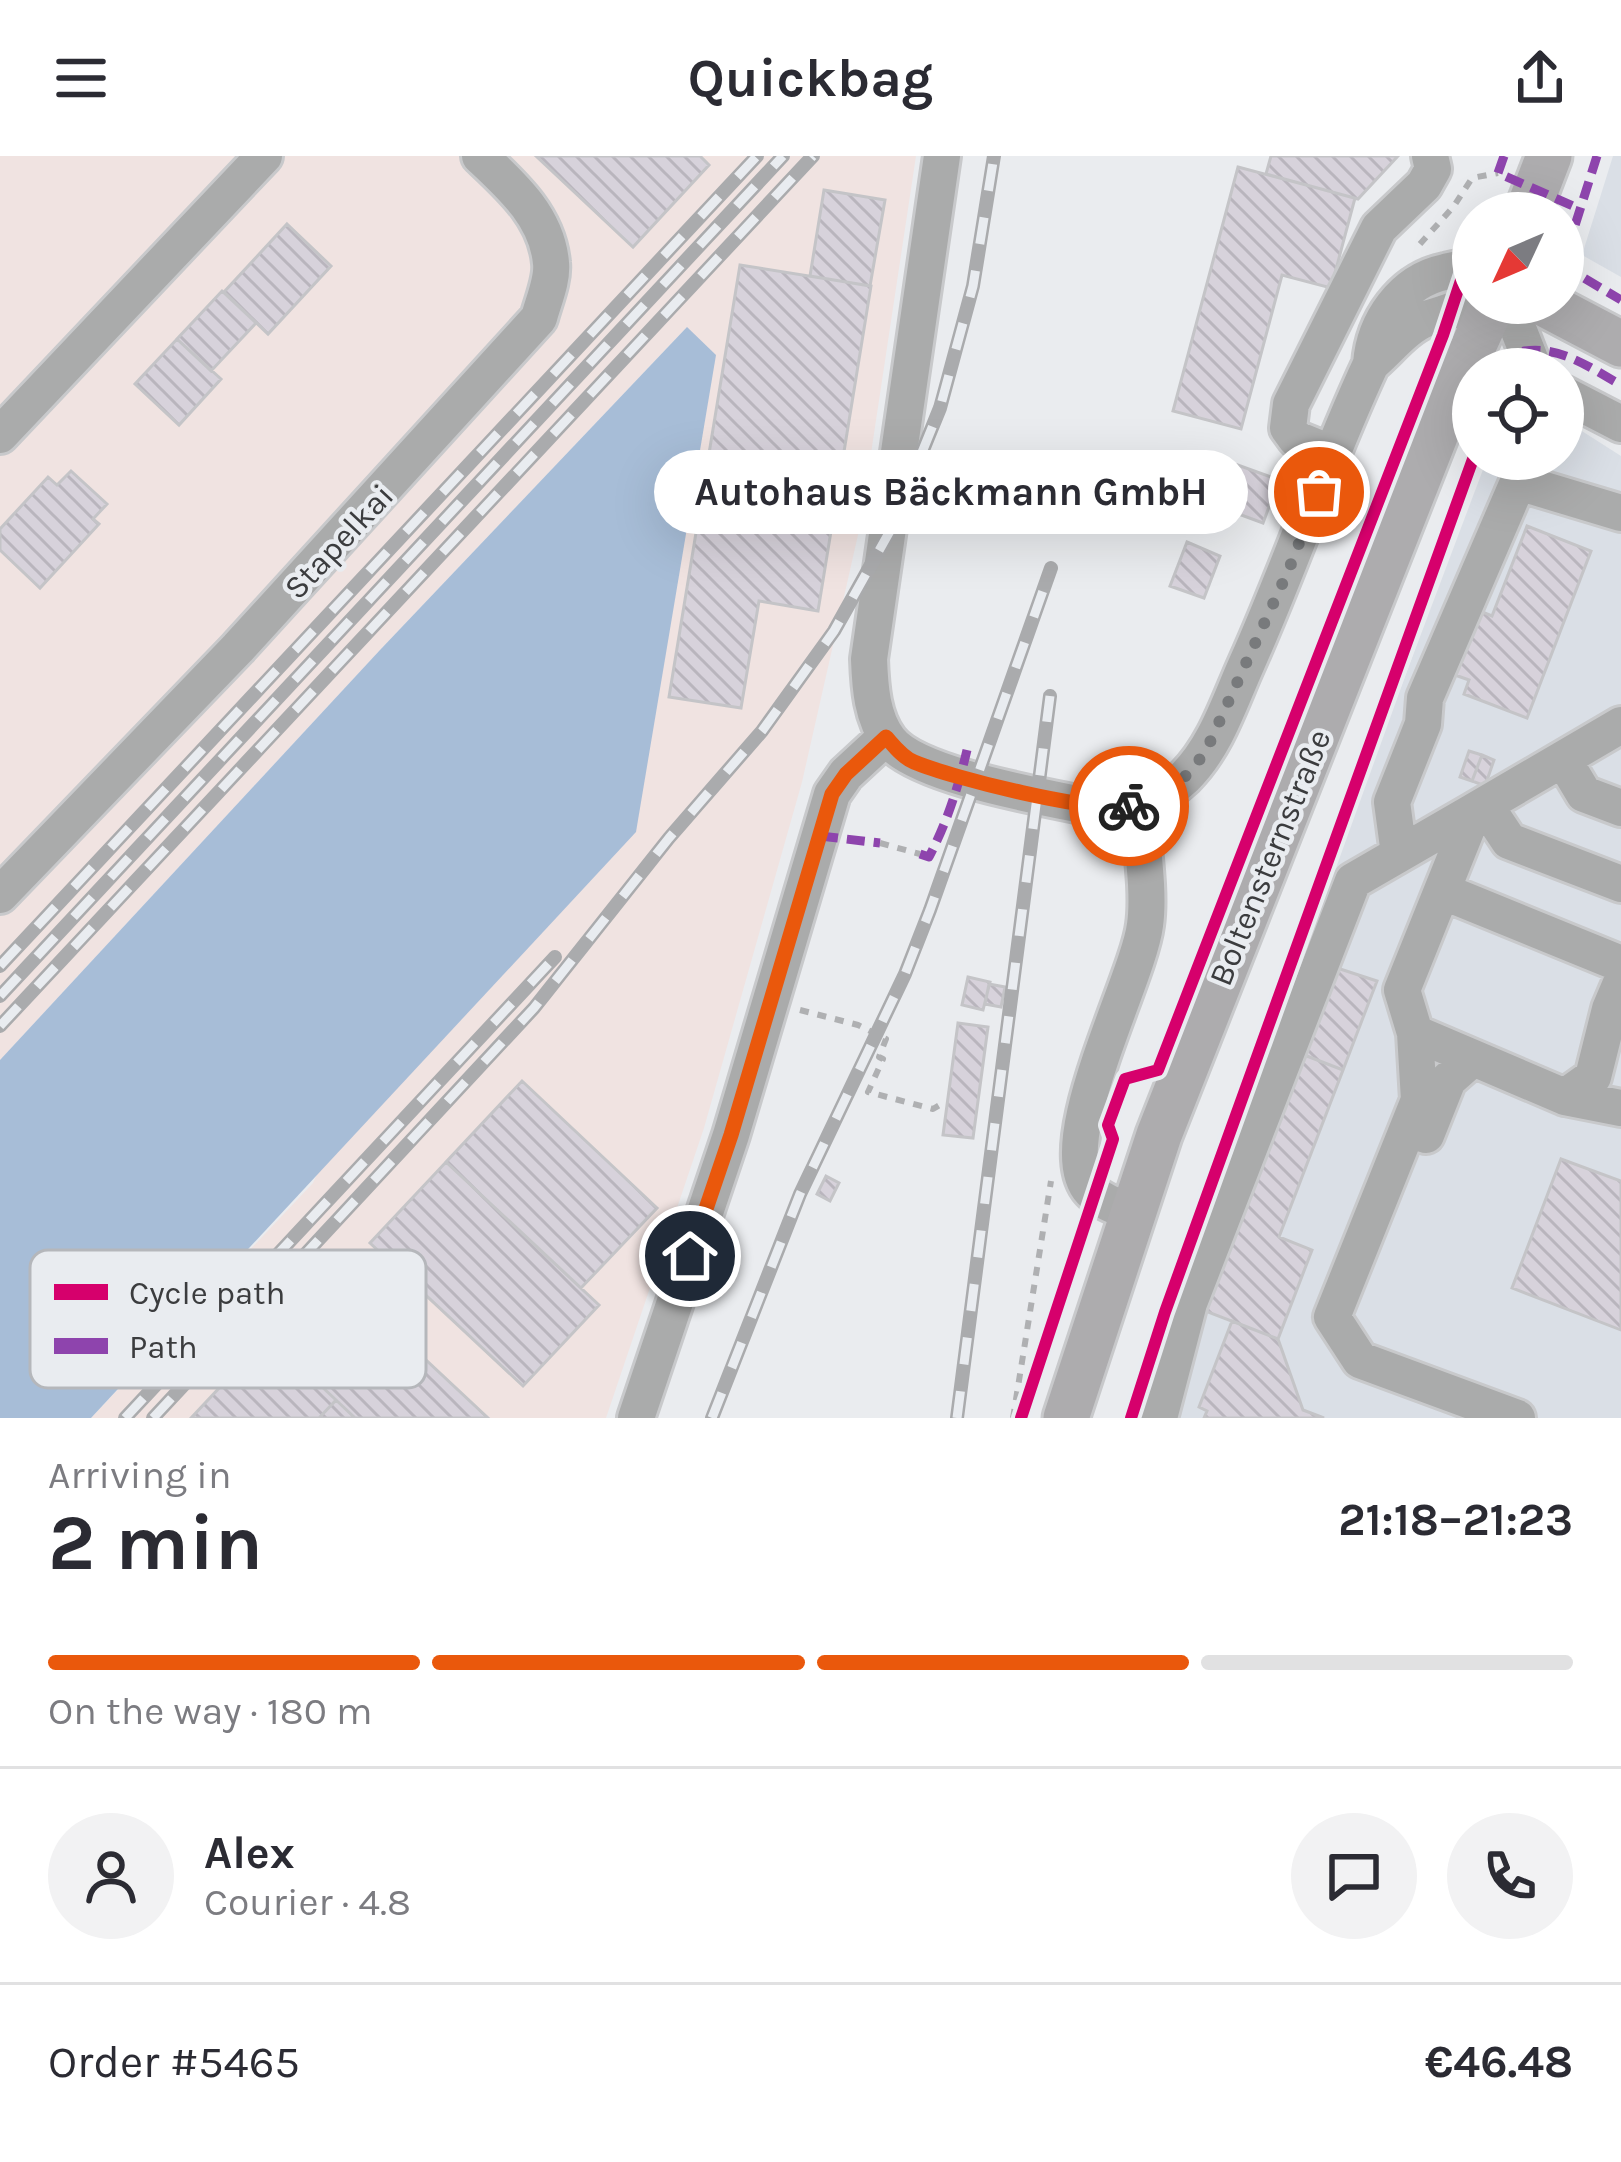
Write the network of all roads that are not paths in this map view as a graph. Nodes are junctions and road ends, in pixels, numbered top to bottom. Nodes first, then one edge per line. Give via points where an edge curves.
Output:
1 (264, 156) edge
2 (480, 156) edge
3 (942, 156) edge
4 (1430, 156) edge
5 (1549, 156) edge
6 (1520, 192) edge
7 (1452, 270) edge
8 (1452, 313) edge
9 (1583, 324) edge
10 (1621, 344) edge
11 (1371, 364) junction
12 (1584, 405) edge
13 (1452, 421) edge
14 (1621, 424) edge
15 (0, 435) edge
16 (1334, 454) junction
17 (1621, 513) edge
18 (1621, 725) edge
19 (886, 737) junction
20 (1564, 759) junction
21 (1139, 804) junction
22 (1479, 808) junction
23 (1621, 808) edge
24 (1399, 854) junction
25 (1621, 884) edge
26 (1442, 891) junction
27 (0, 895) edge
28 (1621, 964) edge
29 (1621, 983) edge
30 (1415, 1033) junction
31 (1473, 1058) junction
32 (1579, 1087) junction
33 (1621, 1108) edge
34 (1131, 1213) junction
35 (1360, 1360) junction
36 (636, 1418) edge
37 (1066, 1418) edge
38 (1159, 1418) edge
39 (1517, 1418) edge

1 - 15 street
2 - 27 street, Stapelkai via 542,228 553,267 539,318
3 - 19 street via 868,659
4 - 16 street via 1433,169 1379,229 1291,404 1288,428 1296,439
5 - 6 main road
7 - 11 street via 1432,274 1389,309
8 - 11 street via 1411,327
9 - 10 main road
11 - 16 street
12 - 14 street
13 - 34 main road, Boltensternstraße
16 - 21 street via 1205,753 1183,779
17 - 24 street via 1518,482 1424,698 1423,724 1392,802
18 - 20 street
19 - 21 street via 913,761 950,772 1092,807
19 - 36 street via 832,794
20 - 22 street
20 - 23 street via 1584,794
21 - 34 street via 1145,925 1078,1147 1093,1195
22 - 24 street
22 - 25 street via 1508,841
22 - 26 street
24 - 38 street via 1353,881 1189,1304
26 - 28 street
26 - 30 street via 1402,991
29 - 32 street
30 - 31 street
30 - 35 street via 1419,1100 1332,1317
31 - 32 street
31 - 35 street via 1448,1080 1371,1276
32 - 33 street
34 - 37 main road, Boltensternstraße
35 - 39 street

